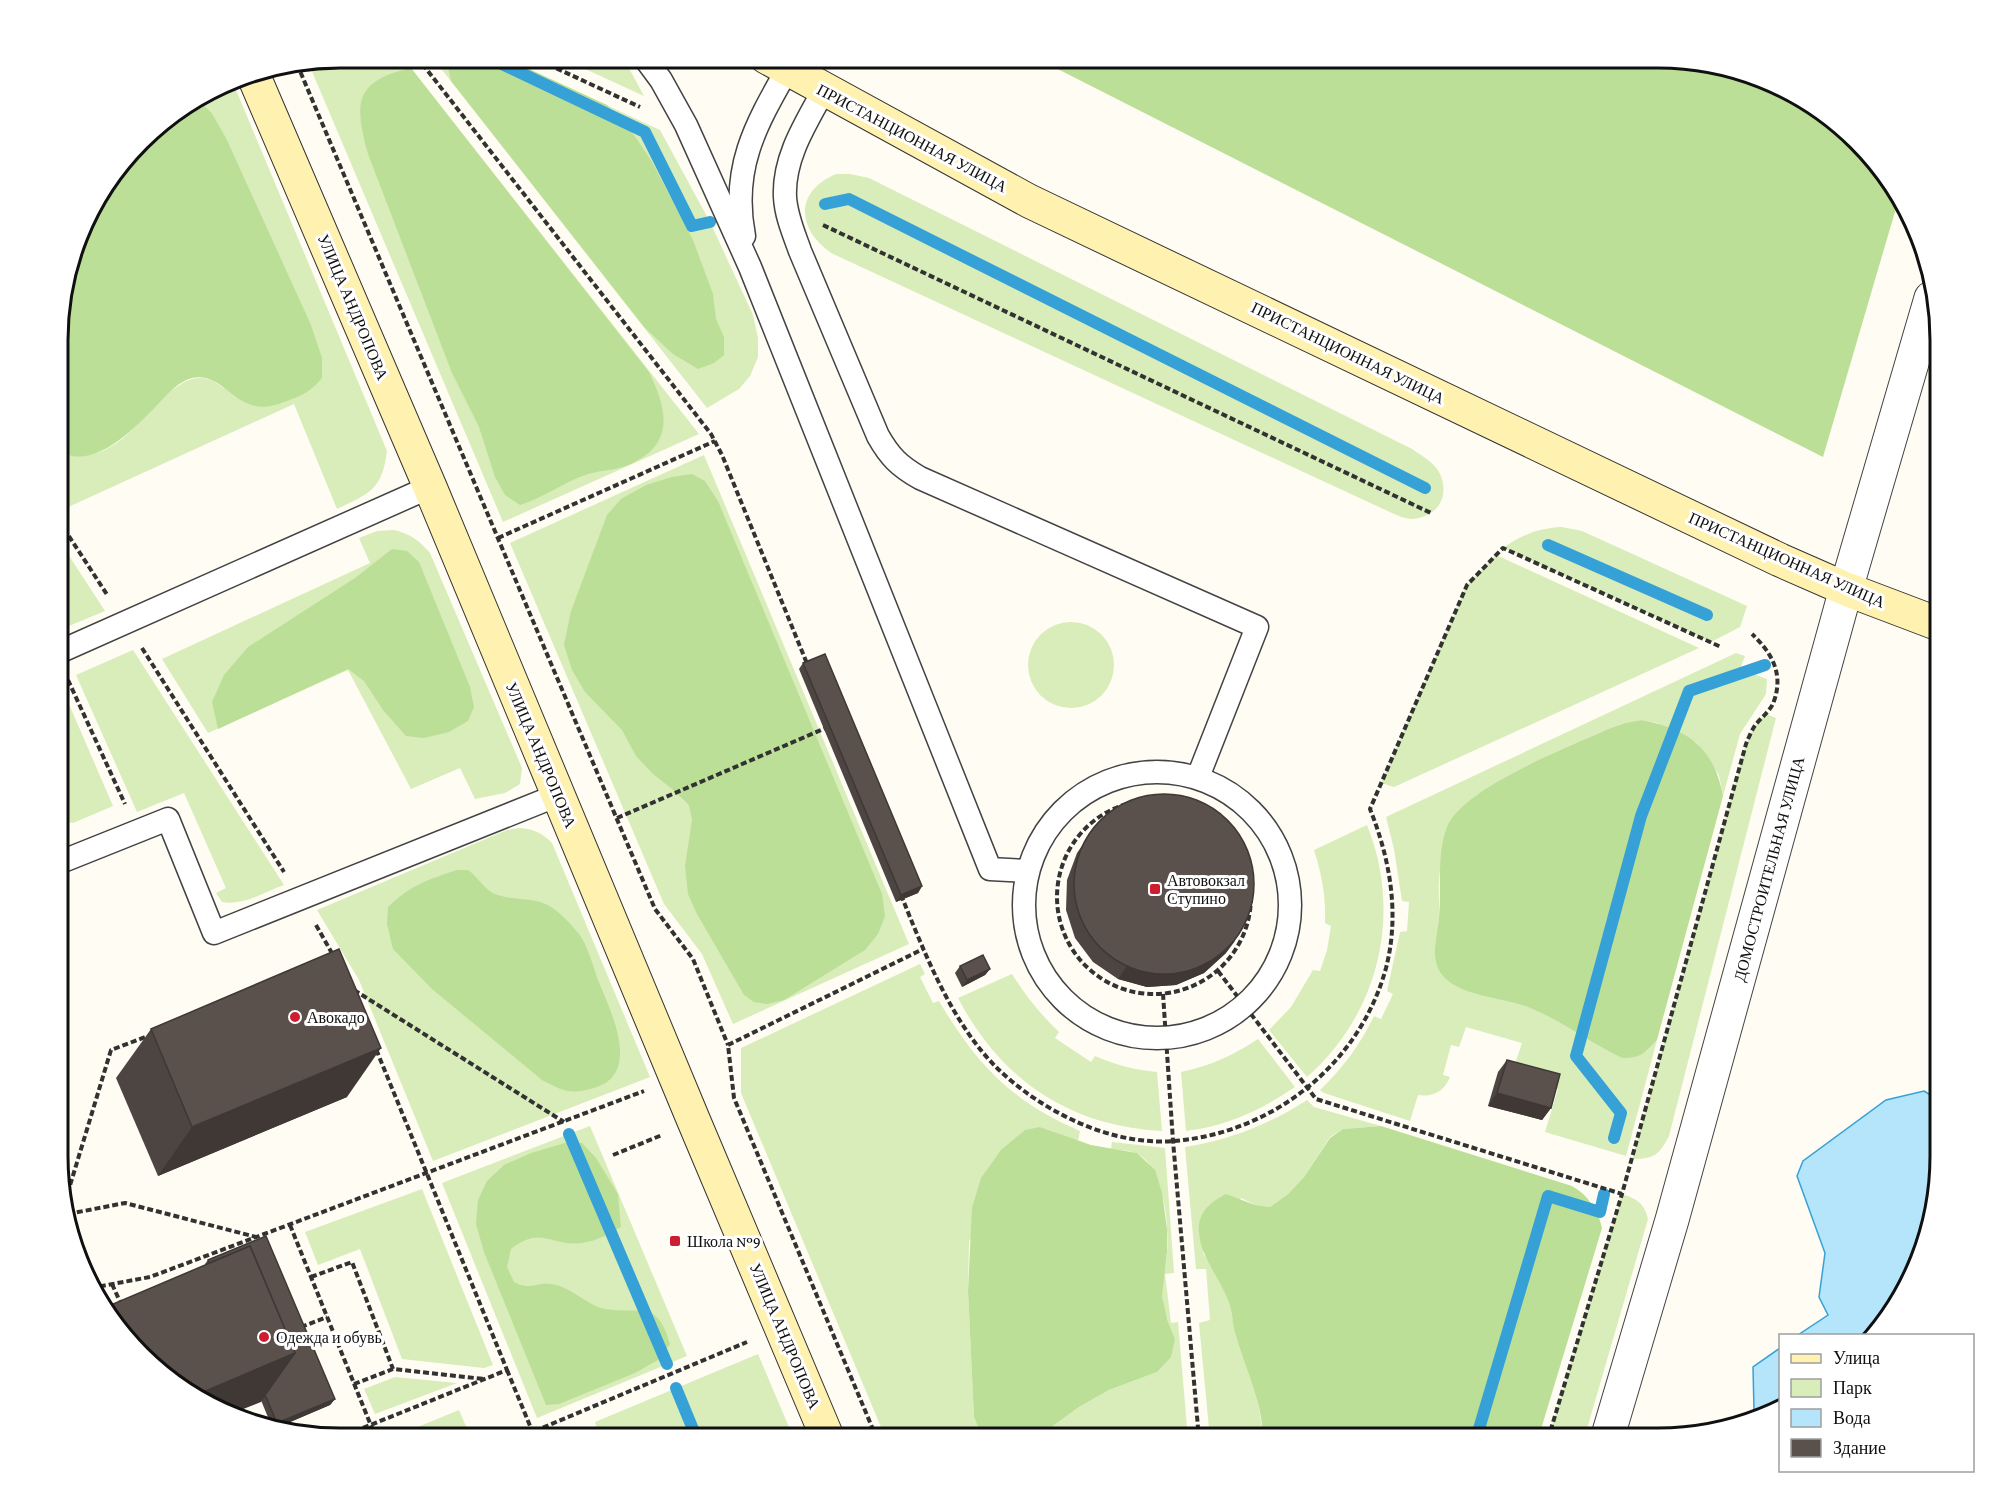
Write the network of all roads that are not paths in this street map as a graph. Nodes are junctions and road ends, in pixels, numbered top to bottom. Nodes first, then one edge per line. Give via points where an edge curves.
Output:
1 (652, 68) edge
2 (776, 68) edge
3 (786, 68) edge
4 (258, 80) edge
5 (824, 90) junction
6 (750, 267) junction
7 (1928, 307) edge
8 (430, 487) junction
9 (1846, 589) junction
10 (1930, 621) edge
11 (68, 657) edge
12 (1198, 777) junction
13 (558, 795) junction
14 (68, 859) edge
15 (1027, 871) junction
16 (823, 1428) edge
17 (1610, 1428) edge

1 - 6 lane via 686,125
2 - 6 lane via 742,178 740,211
3 - 5 main road, ПРИСТАНЦИОННАЯ УЛИЦА
4 - 8 main road, УЛИЦА АНДРОПОВА
5 - 9 main road, ПРИСТАНЦИОННАЯ УЛИЦА via 1029,201
5 - 12 lane via 794,148 785,174 785,199 800,250 888,454 920,478 1257,627
6 - 15 lane via 990,869
7 - 9 street, ДОМОСТРОИТЕЛЬНАЯ УЛИЦА
8 - 11 lane via 125,623
8 - 13 main road, УЛИЦА АНДРОПОВА
9 - 10 main road, ПРИСТАНЦИОННАЯ УЛИЦА
9 - 17 street, ДОМОСТРОИТЕЛЬНАЯ УЛИЦА via 1672,1220
12 - 15 lane via 1155,771 1112,778 1074,799 1045,832
12 - 15 lane via 1237,797 1267,829 1286,868 1291,908 1284,947 1266,983 1238,1012 1204,1031 1166,1039 1124,1035 1087,1019 1056,994 1033,957 1023,915
13 - 14 lane via 214,933 168,819
13 - 16 main road, УЛИЦА АНДРОПОВА

